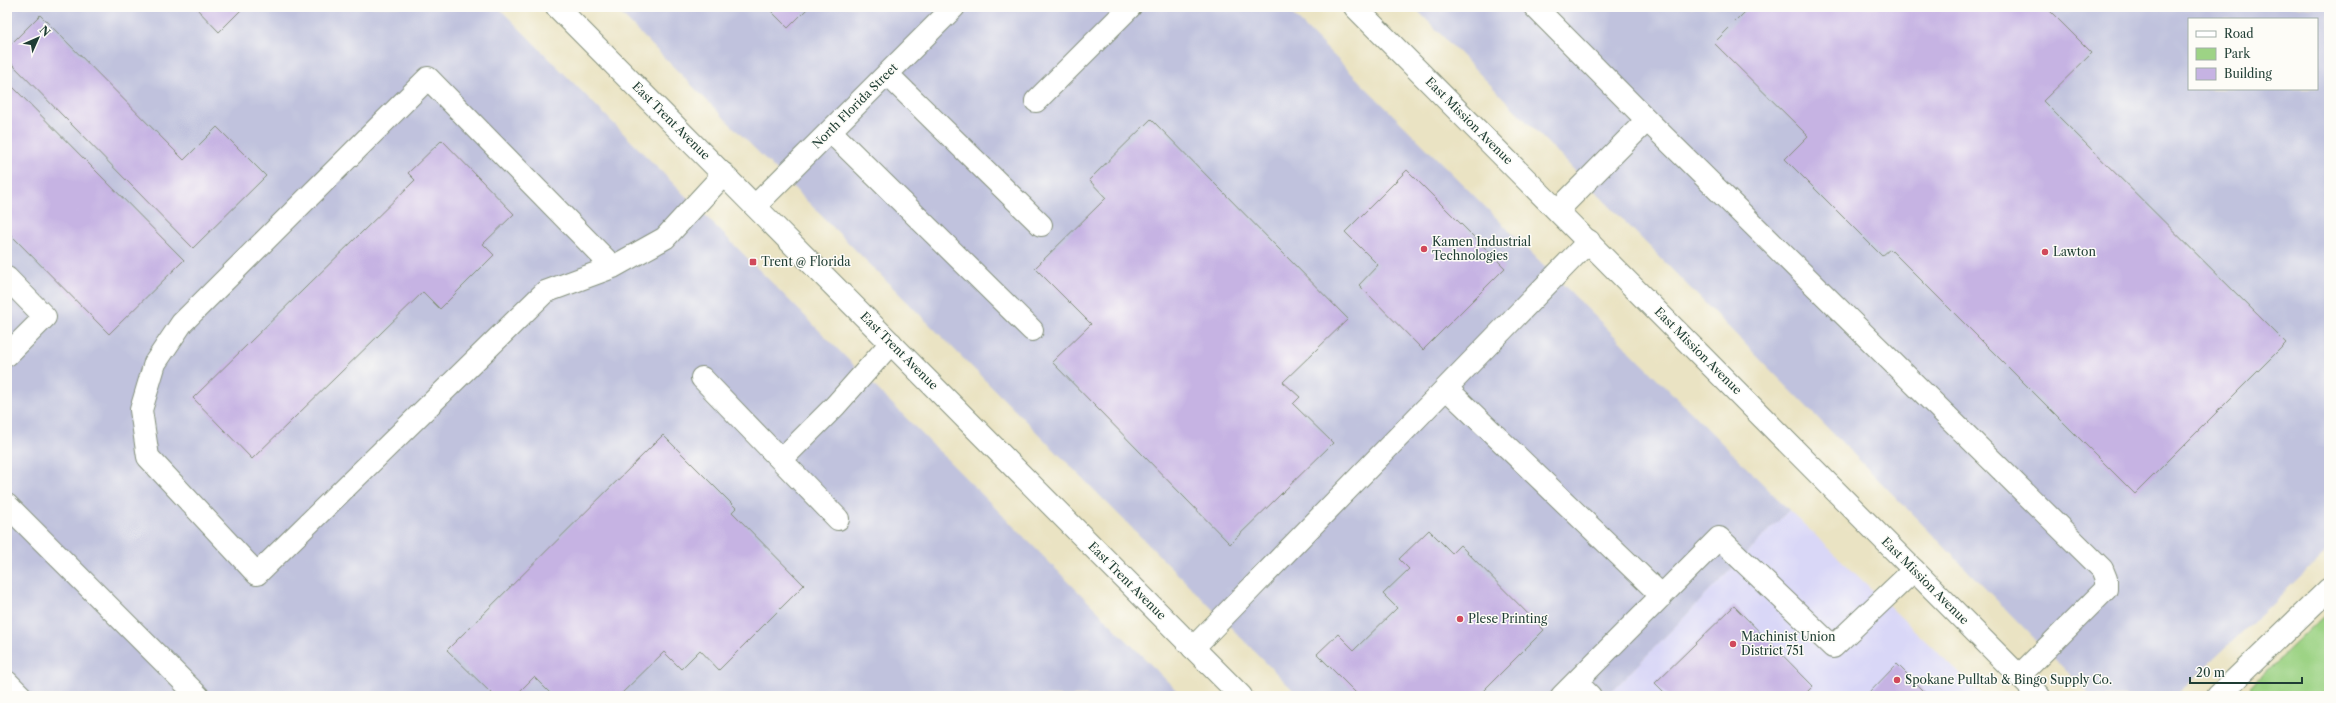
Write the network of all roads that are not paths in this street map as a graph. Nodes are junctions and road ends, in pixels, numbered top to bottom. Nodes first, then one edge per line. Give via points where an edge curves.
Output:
1 (557, 7) edge
2 (954, 7) edge
3 (1130, 7) edge
4 (1355, 7) edge
5 (1535, 7) edge
6 (887, 74) junction
7 (1036, 101) dead end
8 (1647, 120) junction
9 (830, 131) junction
10 (724, 174) junction
11 (755, 206) junction
12 (1558, 210) junction
13 (1041, 225) dead end
14 (1589, 241) junction
15 (613, 267) junction
16 (7, 278) edge
17 (1032, 330) dead end
18 (891, 343) junction
19 (7, 355) edge
20 (702, 378) dead end
21 (1446, 388) junction
22 (781, 460) junction
23 (7, 505) edge
24 (838, 519) dead end
25 (1914, 570) junction
26 (2329, 589) edge
27 (1662, 596) junction
28 (1193, 648) junction
29 (2019, 676) junction
30 (7, 682) edge
31 (1576, 691) edge
32 (21, 696) edge
33 (198, 696) edge
34 (1240, 696) edge
35 (2039, 696) edge
36 (2218, 696) edge

1 - 10 main road, East Trent Avenue
2 - 6 main road, North Florida Street
3 - 7 main road
4 - 12 main road, East Mission Avenue
5 - 8 main road
6 - 9 main road, North Florida Street
6 - 13 main road
8 - 12 main road
8 - 29 main road via 2102,569 2106,588
9 - 11 main road, North Florida Street
9 - 17 main road
10 - 11 main road, East Trent Avenue
10 - 15 main road via 665,238
11 - 18 main road, East Trent Avenue
12 - 14 main road, East Mission Avenue
14 - 21 main road
14 - 25 main road, East Mission Avenue
15 - 15 main road via 545,292 257,574 148,456 141,410 155,363 182,323 428,78
16 - 19 main road via 46,317
18 - 22 main road via 835,406
18 - 28 main road, East Trent Avenue
20 - 22 main road
21 - 27 main road
21 - 28 main road
22 - 24 main road
23 - 33 main road
25 - 27 main road via 1833,647 1719,538
25 - 29 main road, East Mission Avenue
26 - 36 main road
27 - 31 main road
28 - 34 main road, East Trent Avenue
29 - 35 main road, East Mission Avenue
30 - 32 main road

